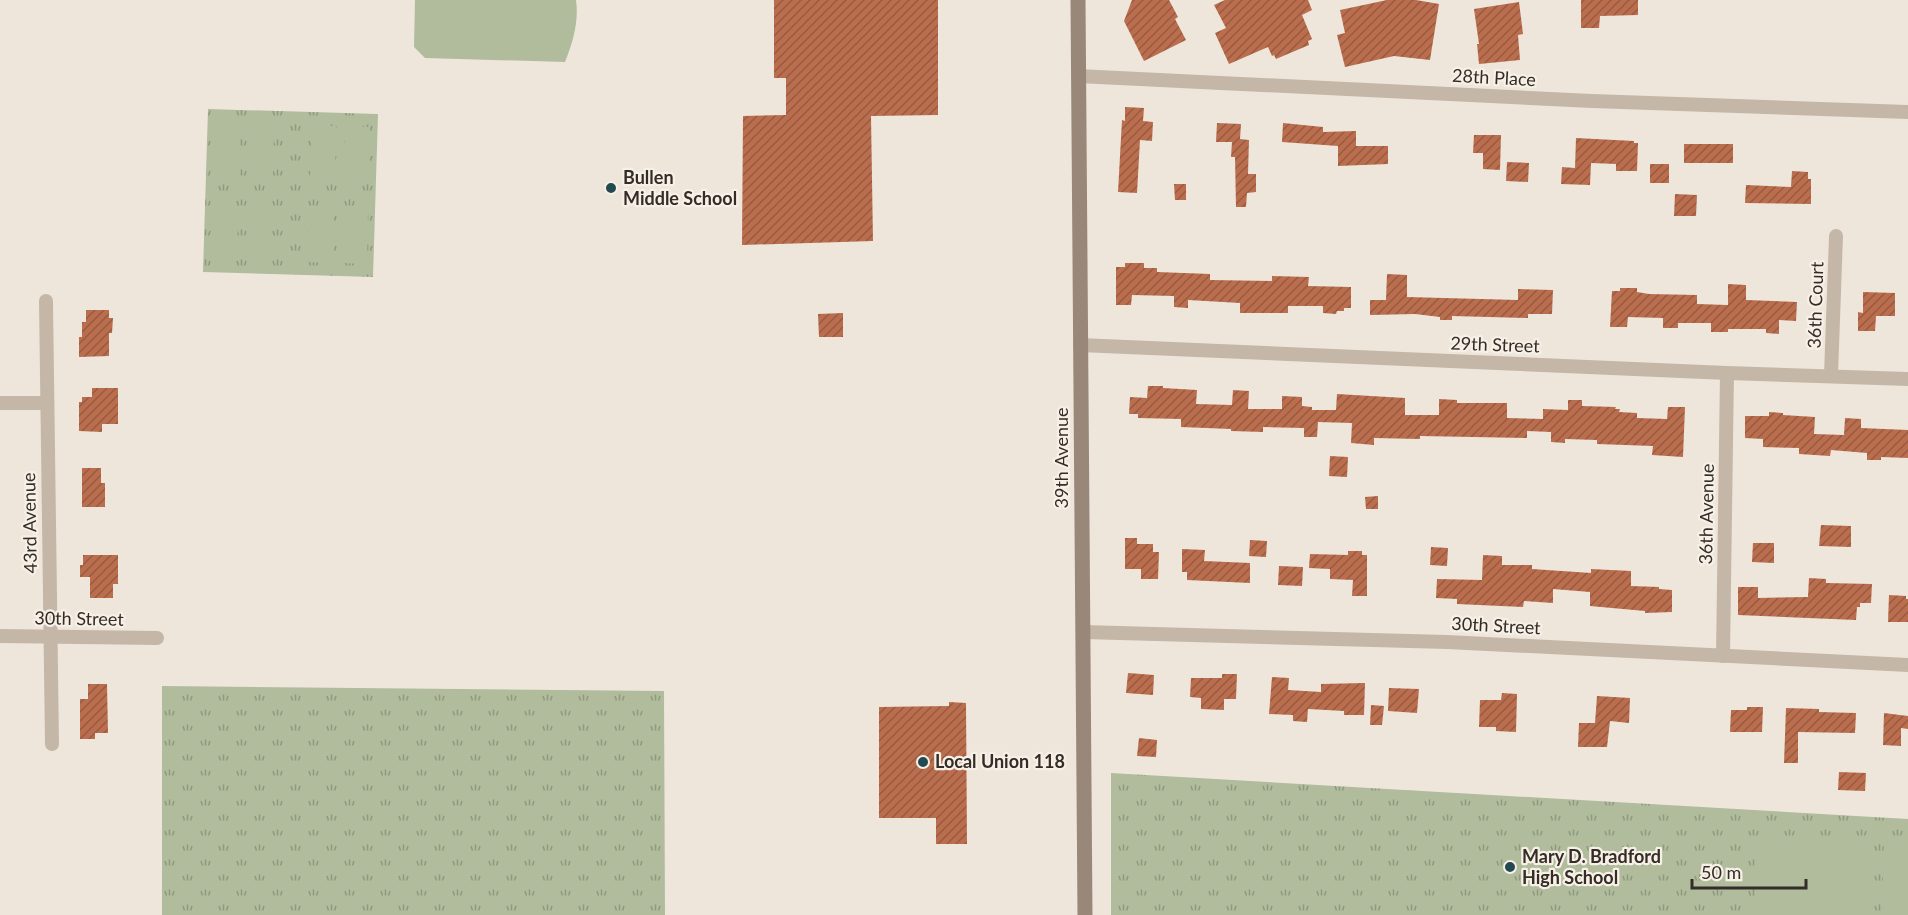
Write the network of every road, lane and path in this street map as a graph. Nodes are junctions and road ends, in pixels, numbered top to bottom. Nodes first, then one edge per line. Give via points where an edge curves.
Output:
1 (1078, 0) edge
2 (1078, 76) junction
3 (1908, 112) edge
4 (1836, 236) dead end
5 (46, 301) dead end
6 (1080, 345) junction
7 (1727, 373) junction
8 (1831, 375) junction
9 (1908, 379) edge
10 (0, 403) edge
11 (46, 403) junction
12 (1083, 632) junction
13 (0, 636) edge
14 (50, 637) junction
15 (157, 638) dead end
16 (1723, 656) junction
17 (1908, 665) edge
18 (52, 744) dead end
19 (1085, 915) edge

1 - 2 street, 39th Avenue
2 - 3 street, 28th Place
2 - 6 street, 39th Avenue
4 - 8 street, 36th Court
5 - 11 street, 43rd Avenue
6 - 7 street, 29th Street
6 - 12 street, 39th Avenue
7 - 8 street, 29th Street
7 - 16 street, 36th Avenue
8 - 9 street, 29th Street
10 - 11 street
11 - 14 street, 43rd Avenue
12 - 16 street, 30th Street via 1447,642
12 - 19 street, 39th Avenue
13 - 14 street, 30th Street
14 - 15 street, 30th Street
14 - 18 street, 43rd Avenue
16 - 17 street, 30th Street

